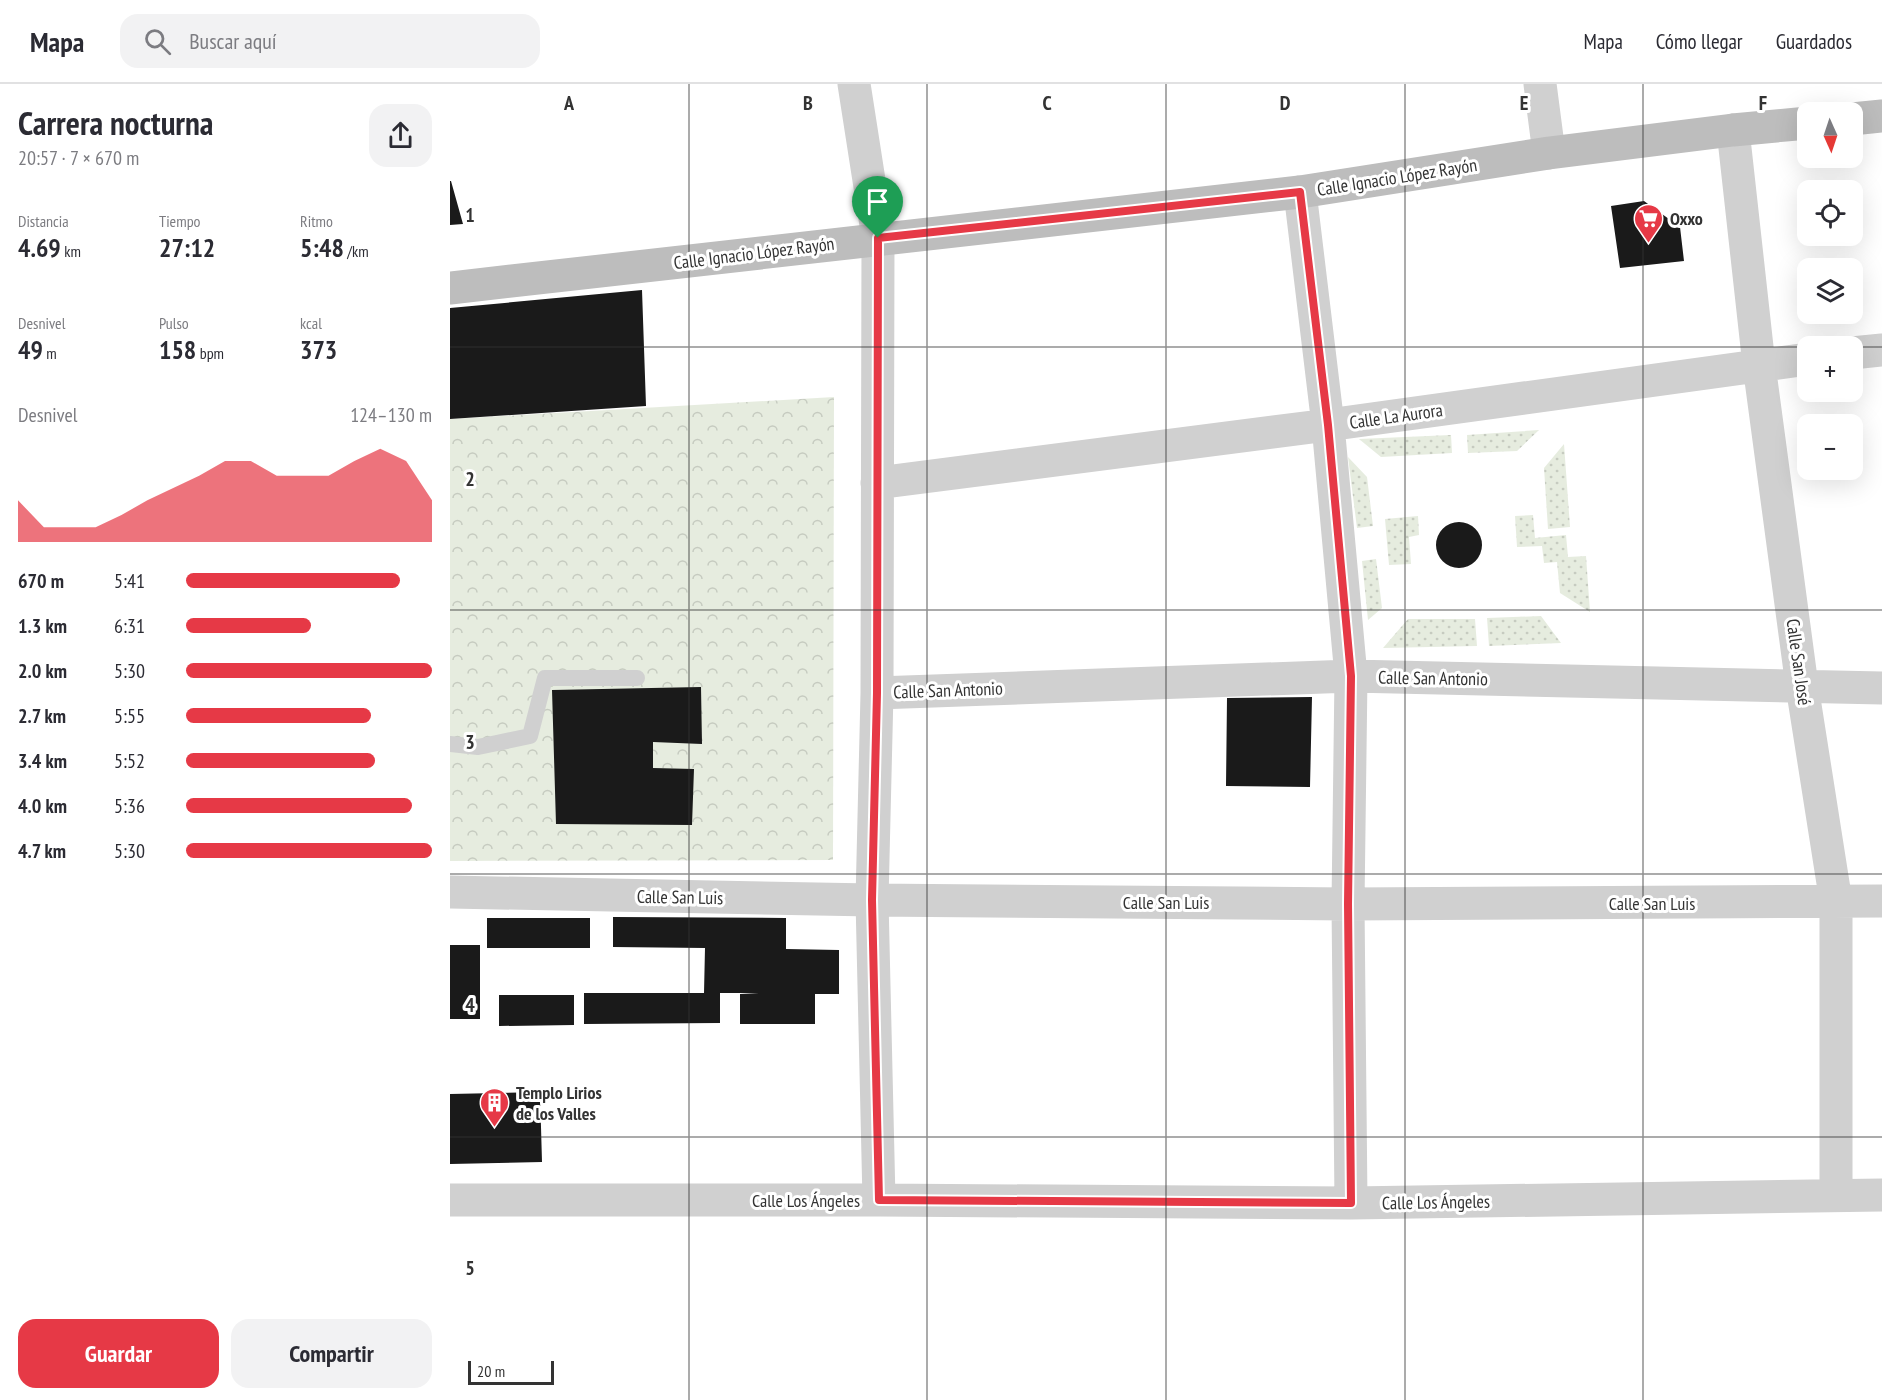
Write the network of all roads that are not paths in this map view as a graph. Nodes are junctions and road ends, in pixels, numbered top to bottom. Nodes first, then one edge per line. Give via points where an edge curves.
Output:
1 (854, 84) edge
2 (1540, 84) edge
3 (1882, 116) edge
4 (1863, 118) edge
5 (1797, 124) edge
6 (1733, 130) junction
7 (1549, 153) junction
8 (1300, 192) junction
9 (878, 238) junction
10 (450, 288) edge
11 (1882, 350) edge
12 (1863, 352) edge
13 (1797, 360) edge
14 (1759, 365) junction
15 (1328, 425) junction
16 (877, 483) junction
17 (1351, 676) junction
18 (637, 678) dead end
19 (1802, 686) junction
20 (1882, 688) edge
21 (877, 693) junction
22 (450, 744) edge
23 (450, 892) edge
24 (872, 900) junction
25 (1882, 901) edge
26 (1836, 902) junction
27 (1348, 904) junction
28 (1836, 1195) junction
29 (1882, 1195) edge
30 (450, 1200) edge
31 (879, 1200) junction
32 (1351, 1203) junction

1 - 9 street
2 - 7 street
3 - 4 main road
5 - 6 main road, Calle Ignacio López Rayón
6 - 7 main road, Calle Ignacio López Rayón
6 - 14 street, Calle San José
7 - 8 main road, Calle Ignacio López Rayón
8 - 9 main road, Calle Ignacio López Rayón
8 - 15 street
9 - 10 main road, Calle Ignacio López Rayón
9 - 16 street
11 - 12 street
13 - 14 street, Calle La Aurora
14 - 15 street, Calle La Aurora
14 - 19 street, Calle San José
15 - 16 street, Calle La Aurora
15 - 17 street
16 - 21 street
17 - 19 street, Calle San Antonio
17 - 21 street, Calle San Antonio
17 - 27 street
18 - 22 lane via 545,678 530,736 478,747
19 - 20 street, Calle San Antonio
19 - 26 street, Calle San José
21 - 24 street
23 - 24 street, Calle San Luis
24 - 27 street, Calle San Luis
24 - 31 street
25 - 26 street, Calle San Luis
26 - 27 street, Calle San Luis
26 - 28 street, Calle San José
27 - 32 street
28 - 29 street, Calle Los Ángeles
28 - 32 street, Calle Los Ángeles
30 - 31 street, Calle Los Ángeles
31 - 32 street, Calle Los Ángeles

